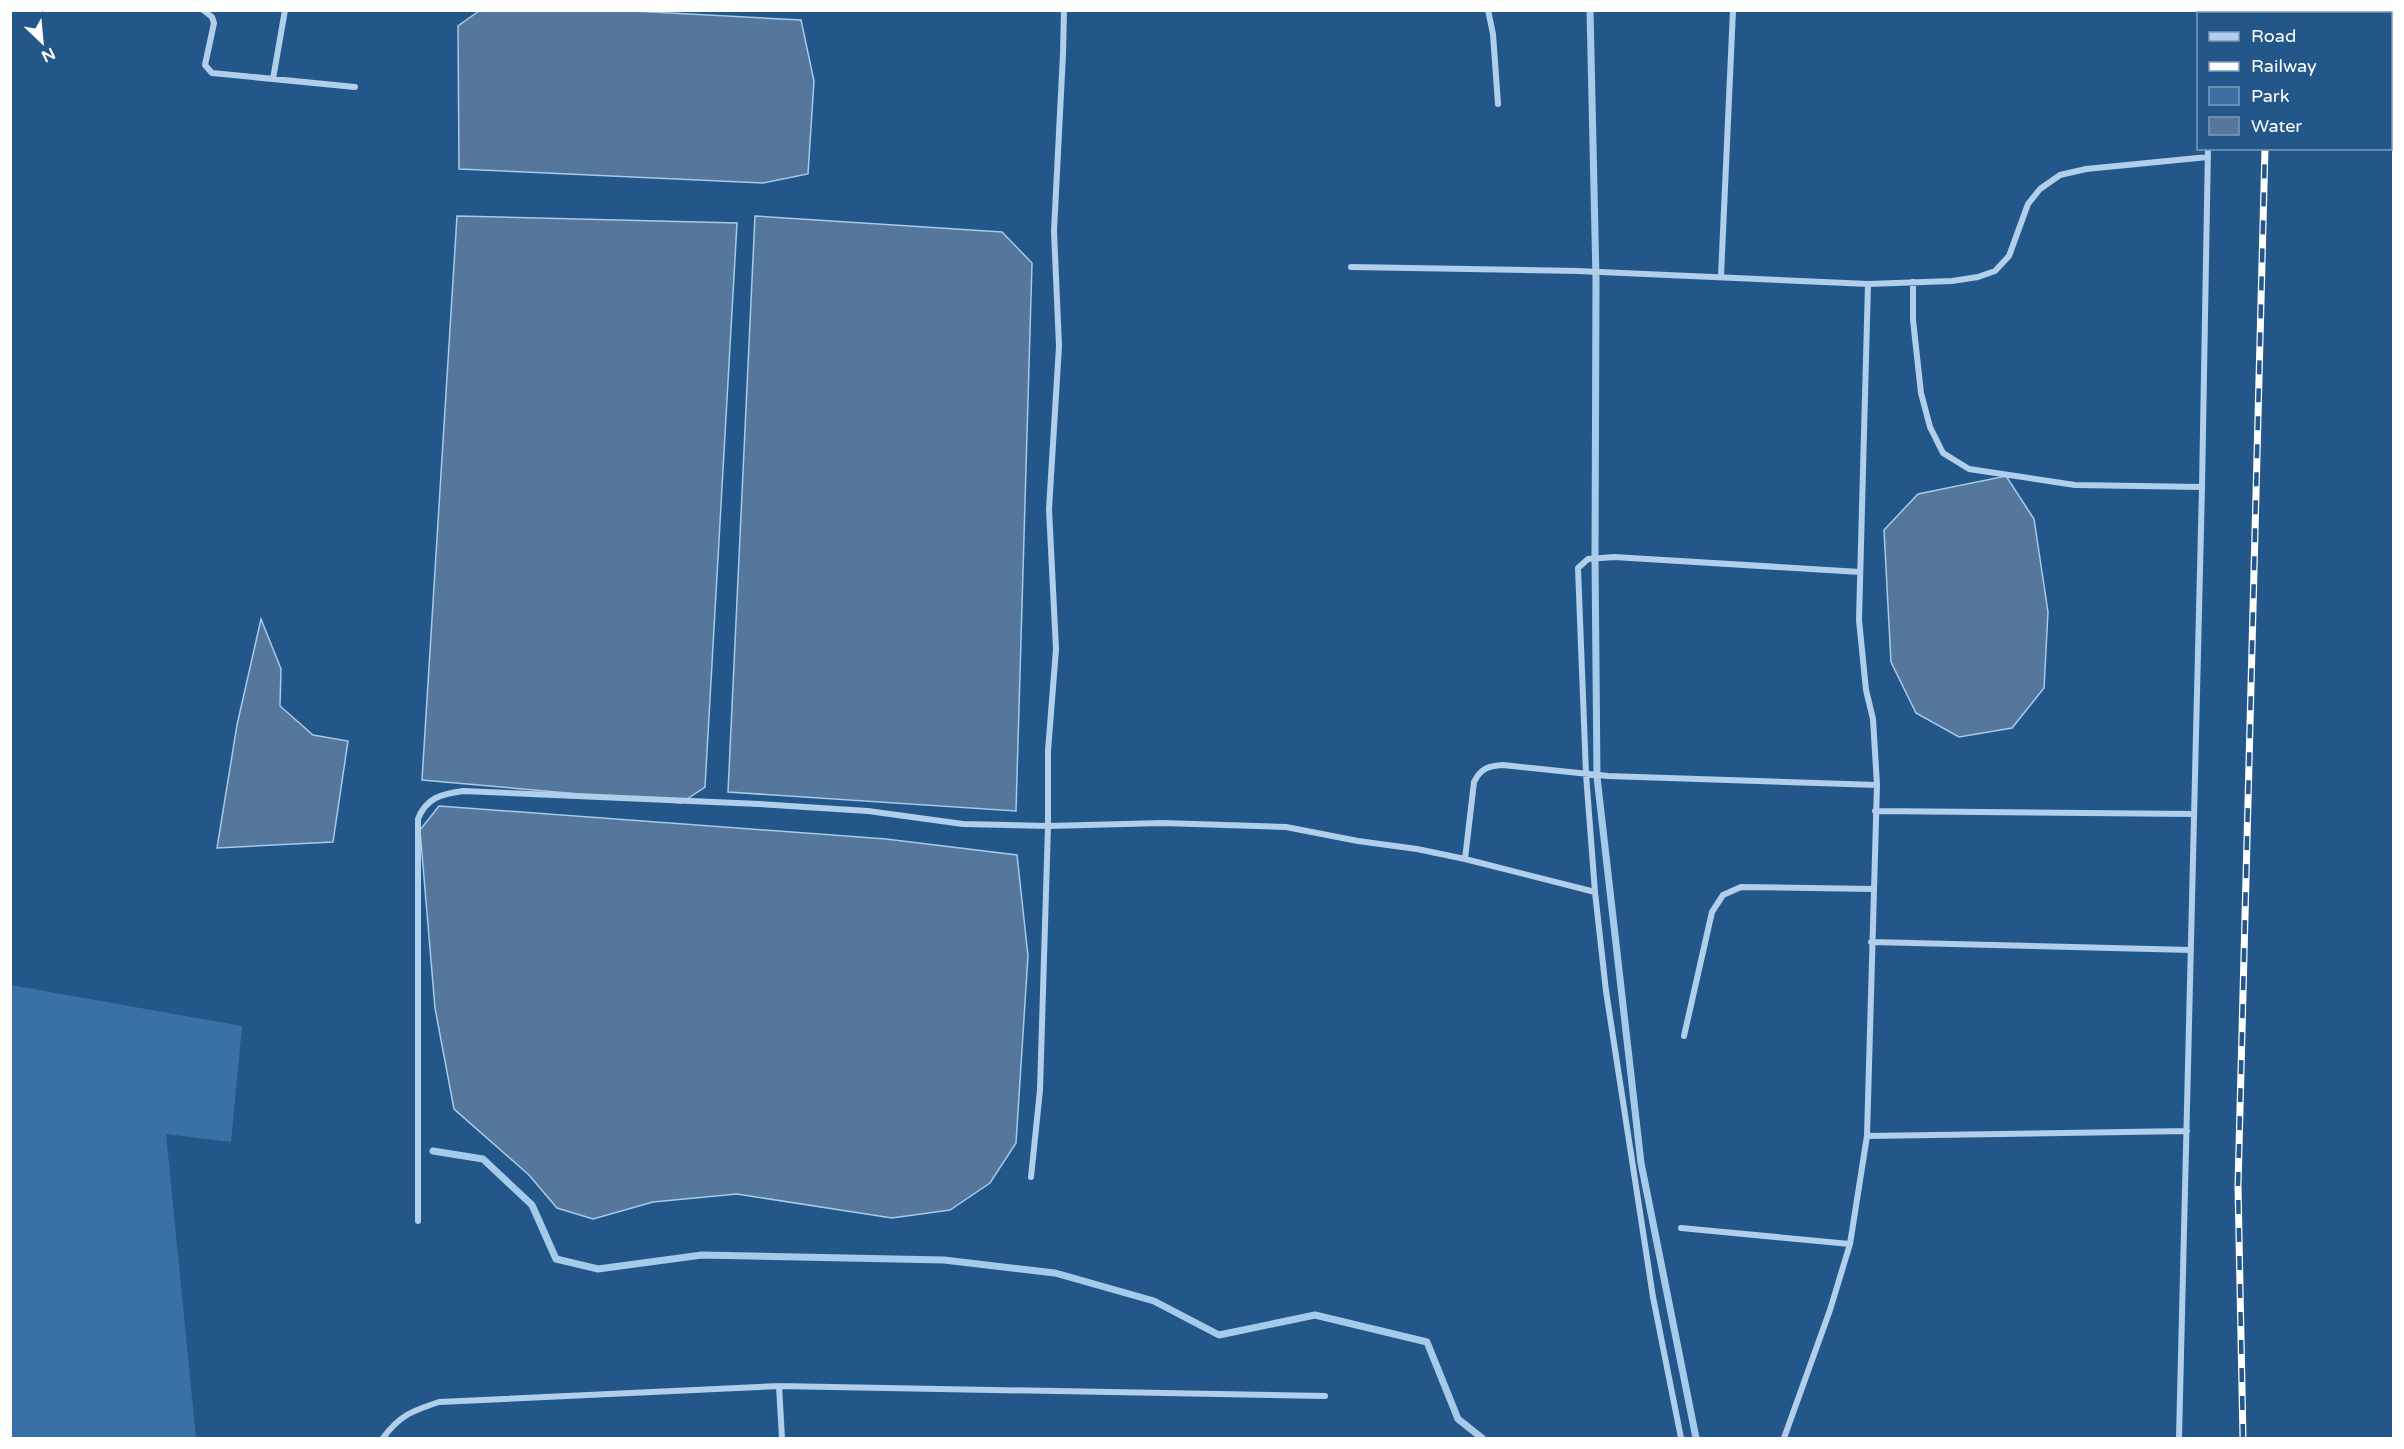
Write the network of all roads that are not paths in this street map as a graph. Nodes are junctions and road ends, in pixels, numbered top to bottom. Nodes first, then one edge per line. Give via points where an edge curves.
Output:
1 (203, 10) edge
2 (285, 10) edge
3 (1064, 10) edge
4 (1488, 10) edge
5 (1733, 10) edge
6 (273, 79) junction
7 (355, 87) dead end
8 (1498, 104) dead end
9 (2208, 150) edge
10 (2208, 158) junction
11 (1350, 267) dead end
12 (1721, 276) junction
13 (1913, 282) junction
14 (1868, 284) junction
15 (2202, 487) junction
16 (1860, 572) junction
17 (1589, 774) junction
18 (1877, 785) junction
19 (1875, 811) junction
20 (2194, 814) junction
21 (1048, 826) junction
22 (1465, 859) junction
23 (1874, 889) junction
24 (1595, 892) junction
25 (1871, 942) junction
26 (2191, 950) junction
27 (1684, 1036) dead end
28 (2187, 1131) junction
29 (1867, 1136) junction
30 (1031, 1177) dead end
31 (418, 1221) dead end
32 (1681, 1228) dead end
33 (1850, 1244) junction
34 (779, 1386) junction
35 (1325, 1396) dead end
36 (383, 1438) edge
37 (782, 1438) edge
38 (1681, 1438) edge
39 (1784, 1438) edge
40 (2179, 1438) edge

1 - 6 street via 214,23 207,70
2 - 6 street
3 - 21 street via 1054,231 1059,346 1049,508 1056,649 1048,751
4 - 8 street
5 - 12 street
6 - 7 street
9 - 10 street
10 - 13 street via 2060,175 2040,189 2028,204 2010,256 1995,271 1952,282
10 - 15 street
11 - 12 street
12 - 14 street
13 - 14 street
13 - 15 street via 1921,393 1930,427 1943,453 1969,469 2075,484
14 - 16 street
15 - 20 street
16 - 17 street via 1588,558 1580,564 1577,575
16 - 18 street via 1858,620 1873,719
17 - 18 street
17 - 22 street via 1503,765 1480,771 1474,782
17 - 24 street
18 - 19 street
19 - 20 street
19 - 23 street
20 - 26 street
21 - 22 street via 1164,823 1287,827
21 - 30 street via 1040,1090
21 - 31 street via 963,824 868,811 759,804 463,791 434,797 418,819
22 - 24 street
23 - 25 street
23 - 27 street via 1741,887 1723,895 1712,912
24 - 38 street via 1606,991 1650,1274
25 - 26 street
25 - 29 street
26 - 28 street
28 - 29 street
28 - 40 street
29 - 33 street
32 - 33 street
33 - 39 street
34 - 35 street
34 - 36 street via 439,1402 394,1423
34 - 37 street

